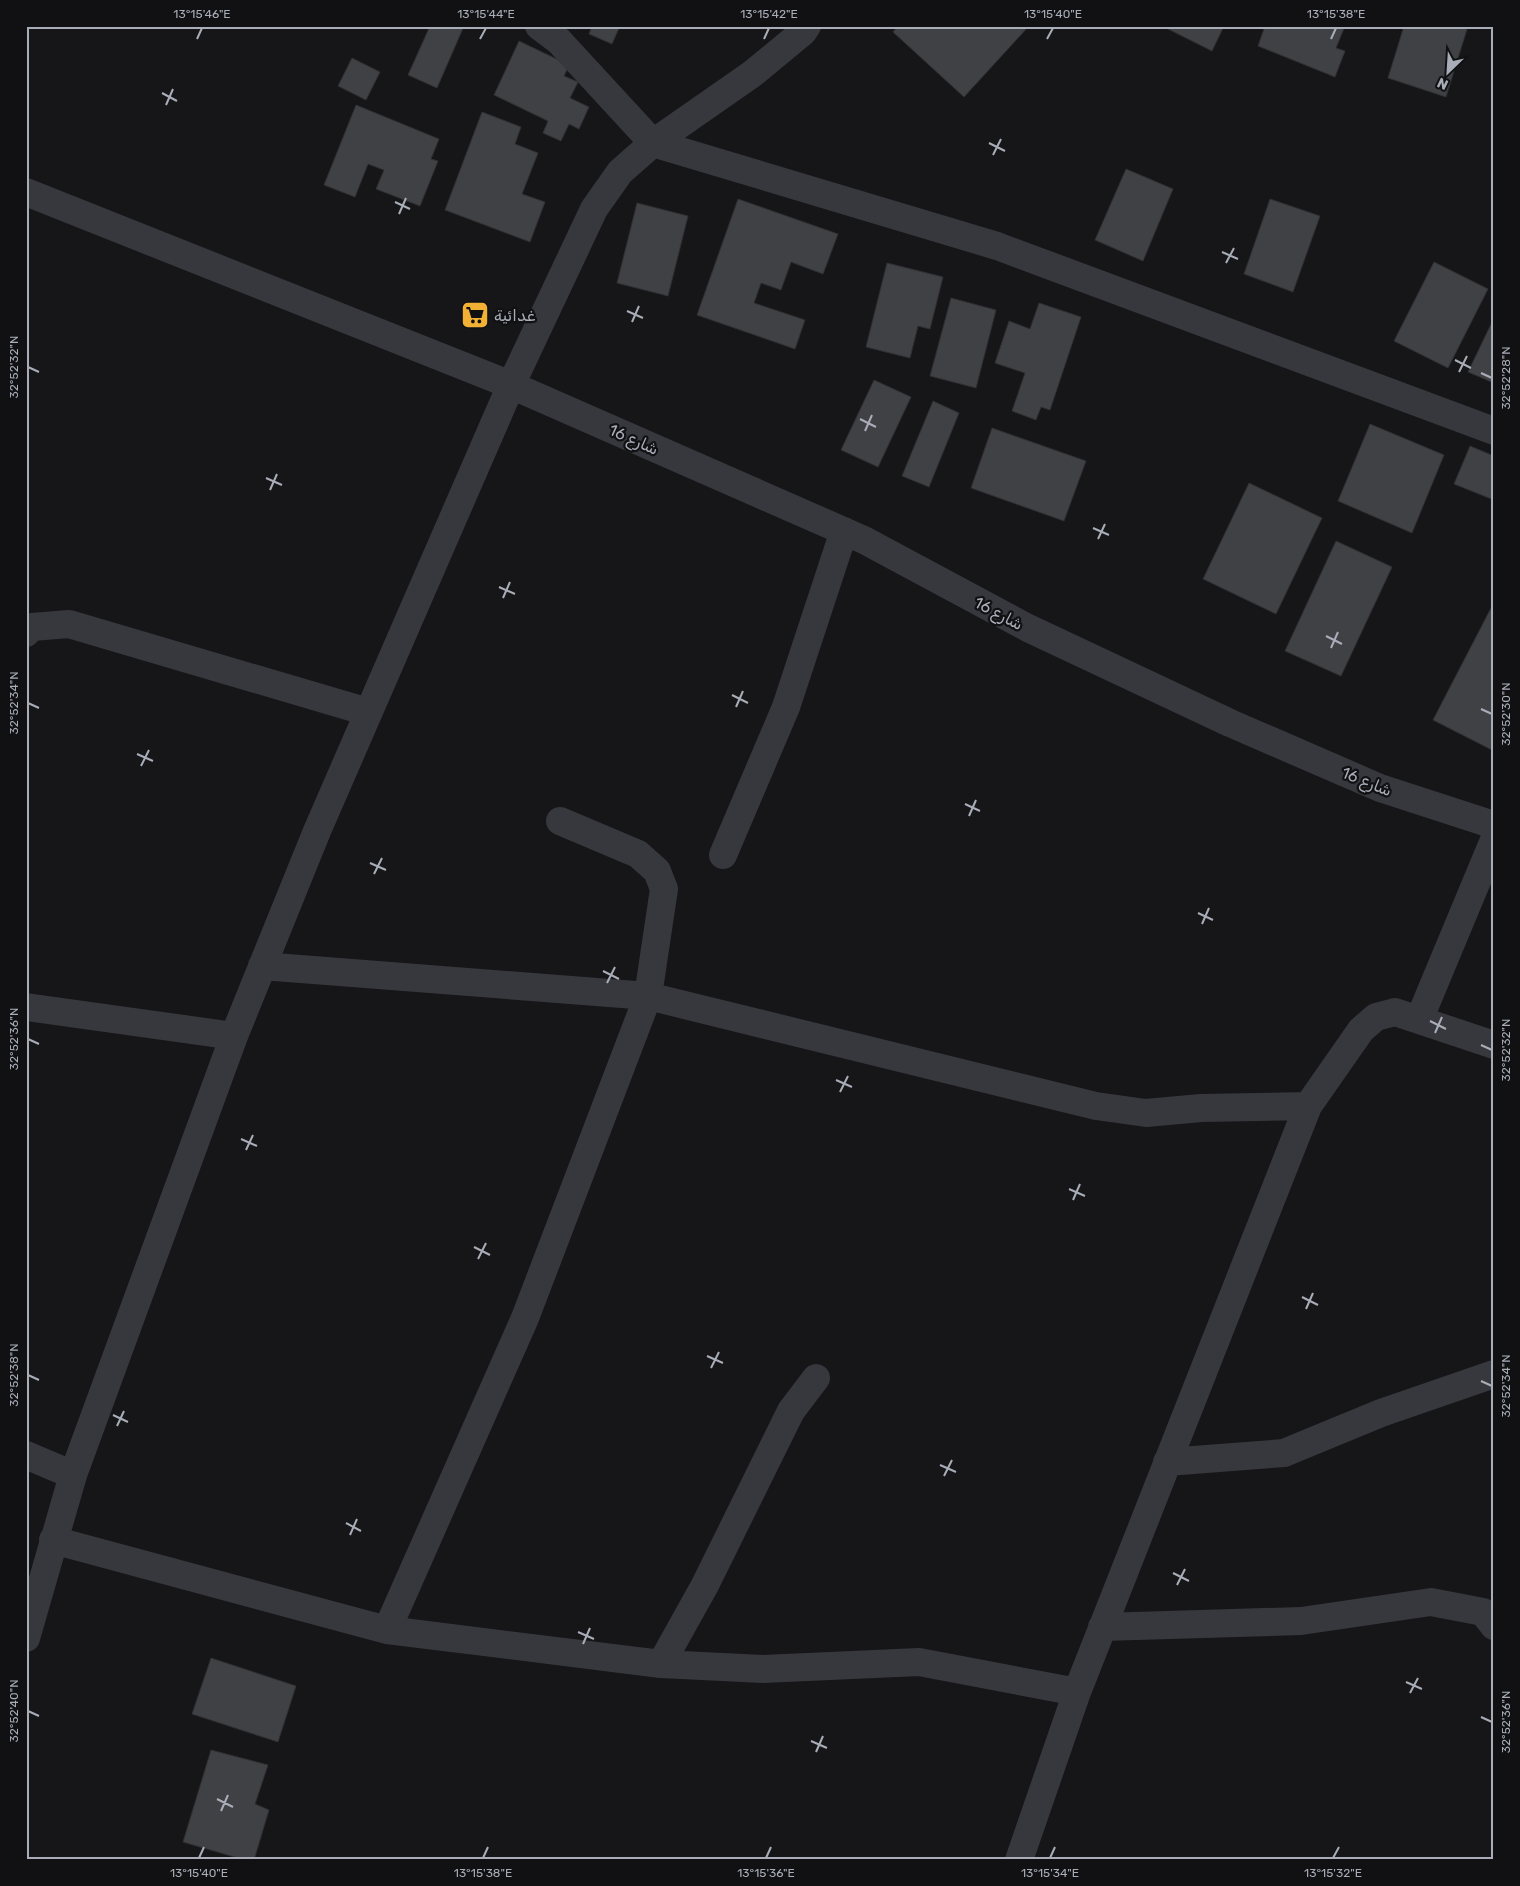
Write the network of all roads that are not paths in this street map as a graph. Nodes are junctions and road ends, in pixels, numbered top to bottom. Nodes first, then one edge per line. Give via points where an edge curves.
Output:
1 (538, 26) edge
2 (807, 26) edge
3 (652, 143) junction
4 (26, 192) edge
5 (511, 385) junction
6 (1494, 431) edge
7 (844, 531) junction
8 (26, 633) edge
9 (368, 712) junction
10 (560, 821) dead end
11 (1494, 825) edge
12 (1494, 840) edge
13 (723, 855) dead end
14 (262, 966) junction
15 (648, 996) junction
16 (26, 1006) edge
17 (1419, 1020) junction
18 (234, 1036) junction
19 (1494, 1045) edge
20 (1308, 1106) junction
21 (1494, 1374) edge
22 (816, 1378) dead end
23 (26, 1456) edge
24 (1167, 1462) junction
25 (73, 1475) junction
26 (53, 1540) junction
27 (1494, 1626) edge
28 (1102, 1627) junction
29 (387, 1630) junction
30 (26, 1638) edge
31 (661, 1664) junction
32 (1077, 1692) junction
33 (1019, 1860) edge

1 - 3 street via 559,42
2 - 3 street via 752,74
3 - 5 street via 620,172 594,209
3 - 6 street via 997,246
4 - 5 street, شارع 16
5 - 7 street, شارع 16
5 - 9 street
7 - 11 street, شارع 16 via 1028,628 1230,723 1380,788
7 - 13 street via 786,707
8 - 9 street via 32,626 69,624
9 - 14 street
10 - 15 street via 638,854 658,871 664,889
12 - 17 street
14 - 15 street
14 - 18 street
15 - 20 street via 1096,1106 1146,1113 1201,1108
15 - 29 street via 525,1318
16 - 18 street
17 - 19 street
17 - 20 street via 1396,1012 1376,1017 1361,1030
18 - 25 street
20 - 24 street
21 - 24 street via 1381,1413 1284,1453
22 - 31 street via 791,1411 705,1585
23 - 25 street
24 - 28 street
25 - 26 street
26 - 29 street
26 - 30 street
27 - 28 street via 1483,1612 1431,1602 1301,1621
28 - 32 street
29 - 31 street
31 - 32 street via 763,1669 919,1662
32 - 33 street

